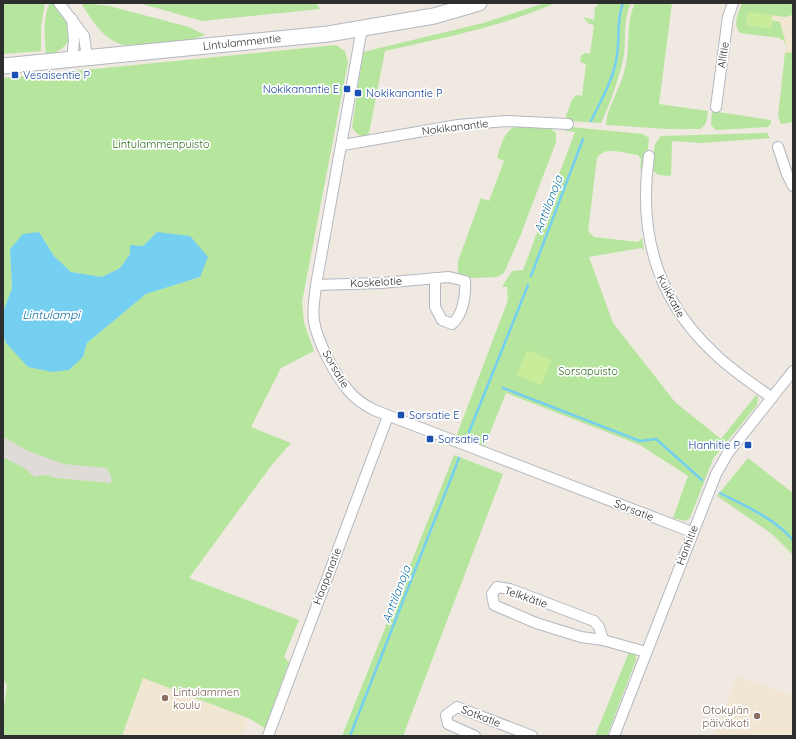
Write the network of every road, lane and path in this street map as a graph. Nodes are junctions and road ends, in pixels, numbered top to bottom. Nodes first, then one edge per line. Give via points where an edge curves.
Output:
1 (60, 3) edge
2 (479, 3) edge
3 (733, 3) edge
4 (72, 19) junction
5 (362, 28) junction
6 (80, 59) junction
7 (3, 66) edge
8 (716, 107) dead end
9 (568, 124) dead end
10 (343, 145) junction
11 (778, 147) dead end
12 (649, 156) dead end
13 (793, 186) edge
14 (435, 278) junction
15 (316, 285) junction
16 (793, 371) edge
17 (772, 398) junction
18 (388, 416) junction
19 (692, 532) junction
20 (604, 640) junction
21 (646, 652) junction
22 (268, 736) edge
23 (475, 736) edge
24 (532, 736) edge
25 (614, 736) edge

1 - 4 street
2 - 5 street, Lintulammentie via 434,16
3 - 8 street, Allitie via 728,17
4 - 6 street via 74,41
4 - 6 street via 84,36
5 - 6 street, Lintulammentie via 310,36
5 - 10 street, Sorsatie
6 - 7 street, Lintulammentie
9 - 10 street, Nokikanantie via 506,121 458,125
10 - 15 street, Sorsatie
11 - 13 street
12 - 17 street, Kuikkatie via 645,196 648,235 669,296 683,319 709,349
14 - 14 street, Koskelotie via 435,307 442,320 452,324 458,319 466,287 465,281 449,277
14 - 15 street, Koskelotie
15 - 18 street, Sorsatie via 314,322 341,382 356,399
16 - 17 street, Hanhitie
17 - 19 street, Hanhitie via 728,453 716,474
18 - 19 street, Sorsatie
18 - 22 street, Haapanatie
19 - 21 street, Hanhitie
20 - 20 street, Telkkätie via 581,638 536,623 494,605 492,594 498,587 510,589 594,621
20 - 21 street, Telkkätie
21 - 25 street, Hanhitie
23 - 24 street, Sotkatie via 448,724 446,715 457,707

